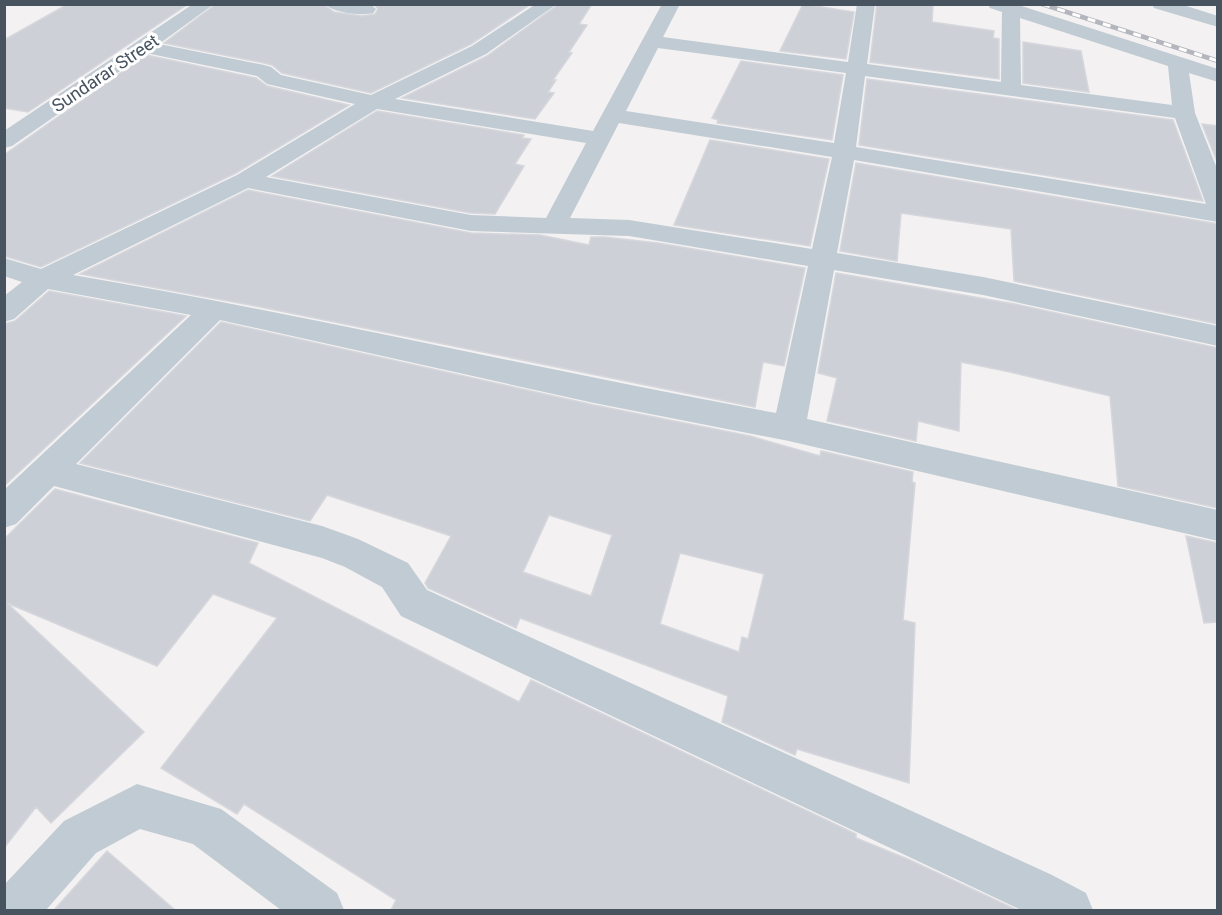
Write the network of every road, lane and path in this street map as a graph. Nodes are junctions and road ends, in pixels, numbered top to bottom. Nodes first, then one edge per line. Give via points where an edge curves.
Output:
1 (206, 4) edge
2 (333, 4) edge
3 (549, 4) edge
4 (671, 4) edge
5 (866, 4) edge
6 (1160, 4) edge
7 (1003, 7) edge
8 (367, 9) dead end
9 (1218, 22) edge
10 (651, 41) junction
11 (143, 47) junction
12 (1177, 62) junction
13 (856, 70) junction
14 (1218, 76) edge
15 (1011, 90) junction
16 (373, 102) junction
17 (1184, 113) junction
18 (612, 115) junction
19 (600, 139) junction
20 (4, 141) edge
21 (844, 152) junction
22 (245, 180) junction
23 (1218, 204) edge
24 (1218, 214) edge
25 (554, 225) junction
26 (821, 261) junction
27 (4, 267) edge
28 (43, 279) junction
29 (214, 309) junction
30 (4, 312) edge
31 (1218, 336) edge
32 (789, 428) junction
33 (47, 470) junction
34 (4, 513) edge
35 (1218, 526) edge
36 (1046, 904) edge
37 (14, 910) edge
38 (320, 910) edge

1 - 11 street, Sundarar Street
2 - 8 street
3 - 16 street via 479,50
4 - 10 street
5 - 13 street
6 - 9 street
7 - 12 street
7 - 15 street
10 - 13 street
10 - 18 street
11 - 16 street via 264,71 274,80
11 - 20 street, Sundarar Street
12 - 14 street
12 - 17 street
13 - 15 street
13 - 21 street
15 - 17 street
16 - 19 street
16 - 22 street
17 - 23 street
18 - 19 street
18 - 21 street
19 - 25 street
21 - 24 street
21 - 26 street
22 - 25 street via 471,223
22 - 28 street
25 - 26 street via 629,228
26 - 31 street via 982,286
26 - 32 street
27 - 28 street
28 - 29 street
28 - 30 street
29 - 32 street
29 - 33 street
32 - 35 street
33 - 34 street
33 - 36 street via 322,542 358,555 395,575 414,603
37 - 38 street via 80,837 137,806 205,825

